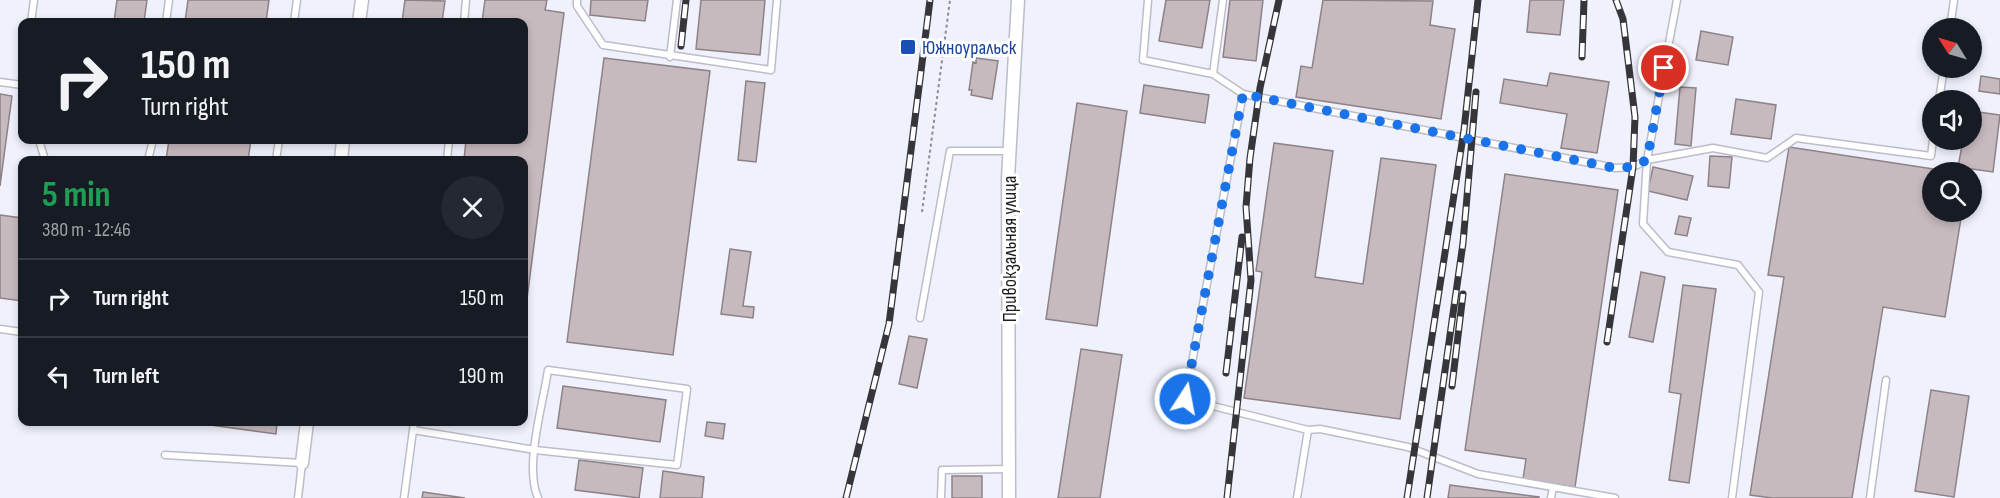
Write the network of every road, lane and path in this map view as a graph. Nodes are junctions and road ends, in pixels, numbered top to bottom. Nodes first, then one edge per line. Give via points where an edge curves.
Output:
1 (34, 0) edge
2 (169, 0) edge
3 (297, 0) edge
4 (363, 0) edge
5 (466, 0) edge
6 (578, 0) edge
7 (677, 0) edge
8 (777, 0) edge
9 (950, 0) edge
10 (1018, 0) edge
11 (1148, 0) edge
12 (1223, 0) edge
13 (1677, 0) edge
14 (1954, 0) edge
15 (32, 18) edge
16 (167, 18) edge
17 (295, 18) edge
18 (360, 18) edge
19 (464, 18) edge
20 (1951, 18) edge
21 (670, 57) junction
22 (1213, 74) junction
23 (0, 82) edge
24 (18, 84) edge
25 (1243, 94) junction
26 (1932, 150) edge
27 (1010, 151) junction
28 (1647, 160) junction
29 (922, 212) dead end
30 (920, 318) dead end
31 (0, 329) edge
32 (18, 331) edge
33 (1886, 380) dead end
34 (307, 426) edge
35 (414, 426) edge
36 (413, 430) junction
37 (1308, 430) junction
38 (535, 450) junction
39 (165, 454) dead end
40 (302, 463) junction
41 (1009, 469) junction
42 (1553, 487) junction
43 (298, 498) edge
44 (404, 498) edge
45 (538, 498) edge
46 (941, 498) edge
47 (1009, 498) edge
48 (1297, 498) edge
49 (1551, 498) edge
50 (1615, 498) edge
51 (1732, 498) edge
52 (1870, 498) edge

1 - 15 lane
2 - 16 lane
3 - 17 lane
4 - 18 street
5 - 19 lane
6 - 21 lane via 577,6 603,45
7 - 21 lane
8 - 21 lane via 771,70
9 - 29 path
10 - 27 street, Привокзальная улица
11 - 22 lane via 1143,60
12 - 22 lane
13 - 28 lane
14 - 20 lane
22 - 25 lane
23 - 24 lane
25 - 28 lane via 1615,168 1633,167
25 - 37 lane via 1185,399
26 - 28 lane via 1931,156 1796,138 1767,158 1713,148
27 - 30 lane via 950,151
27 - 41 street, Привокзальная улица
28 - 51 lane via 1643,224 1668,252 1738,265 1759,292
31 - 32 lane
33 - 52 lane
34 - 40 street
35 - 36 lane
36 - 38 lane
36 - 44 lane
37 - 42 lane via 1408,447 1478,474
37 - 48 lane
38 - 38 lane via 549,370 687,389 676,465
38 - 45 lane via 531,484
39 - 40 lane
40 - 43 lane
41 - 46 lane via 942,470
41 - 47 street, Привокзальная улица
42 - 49 lane
42 - 50 lane

